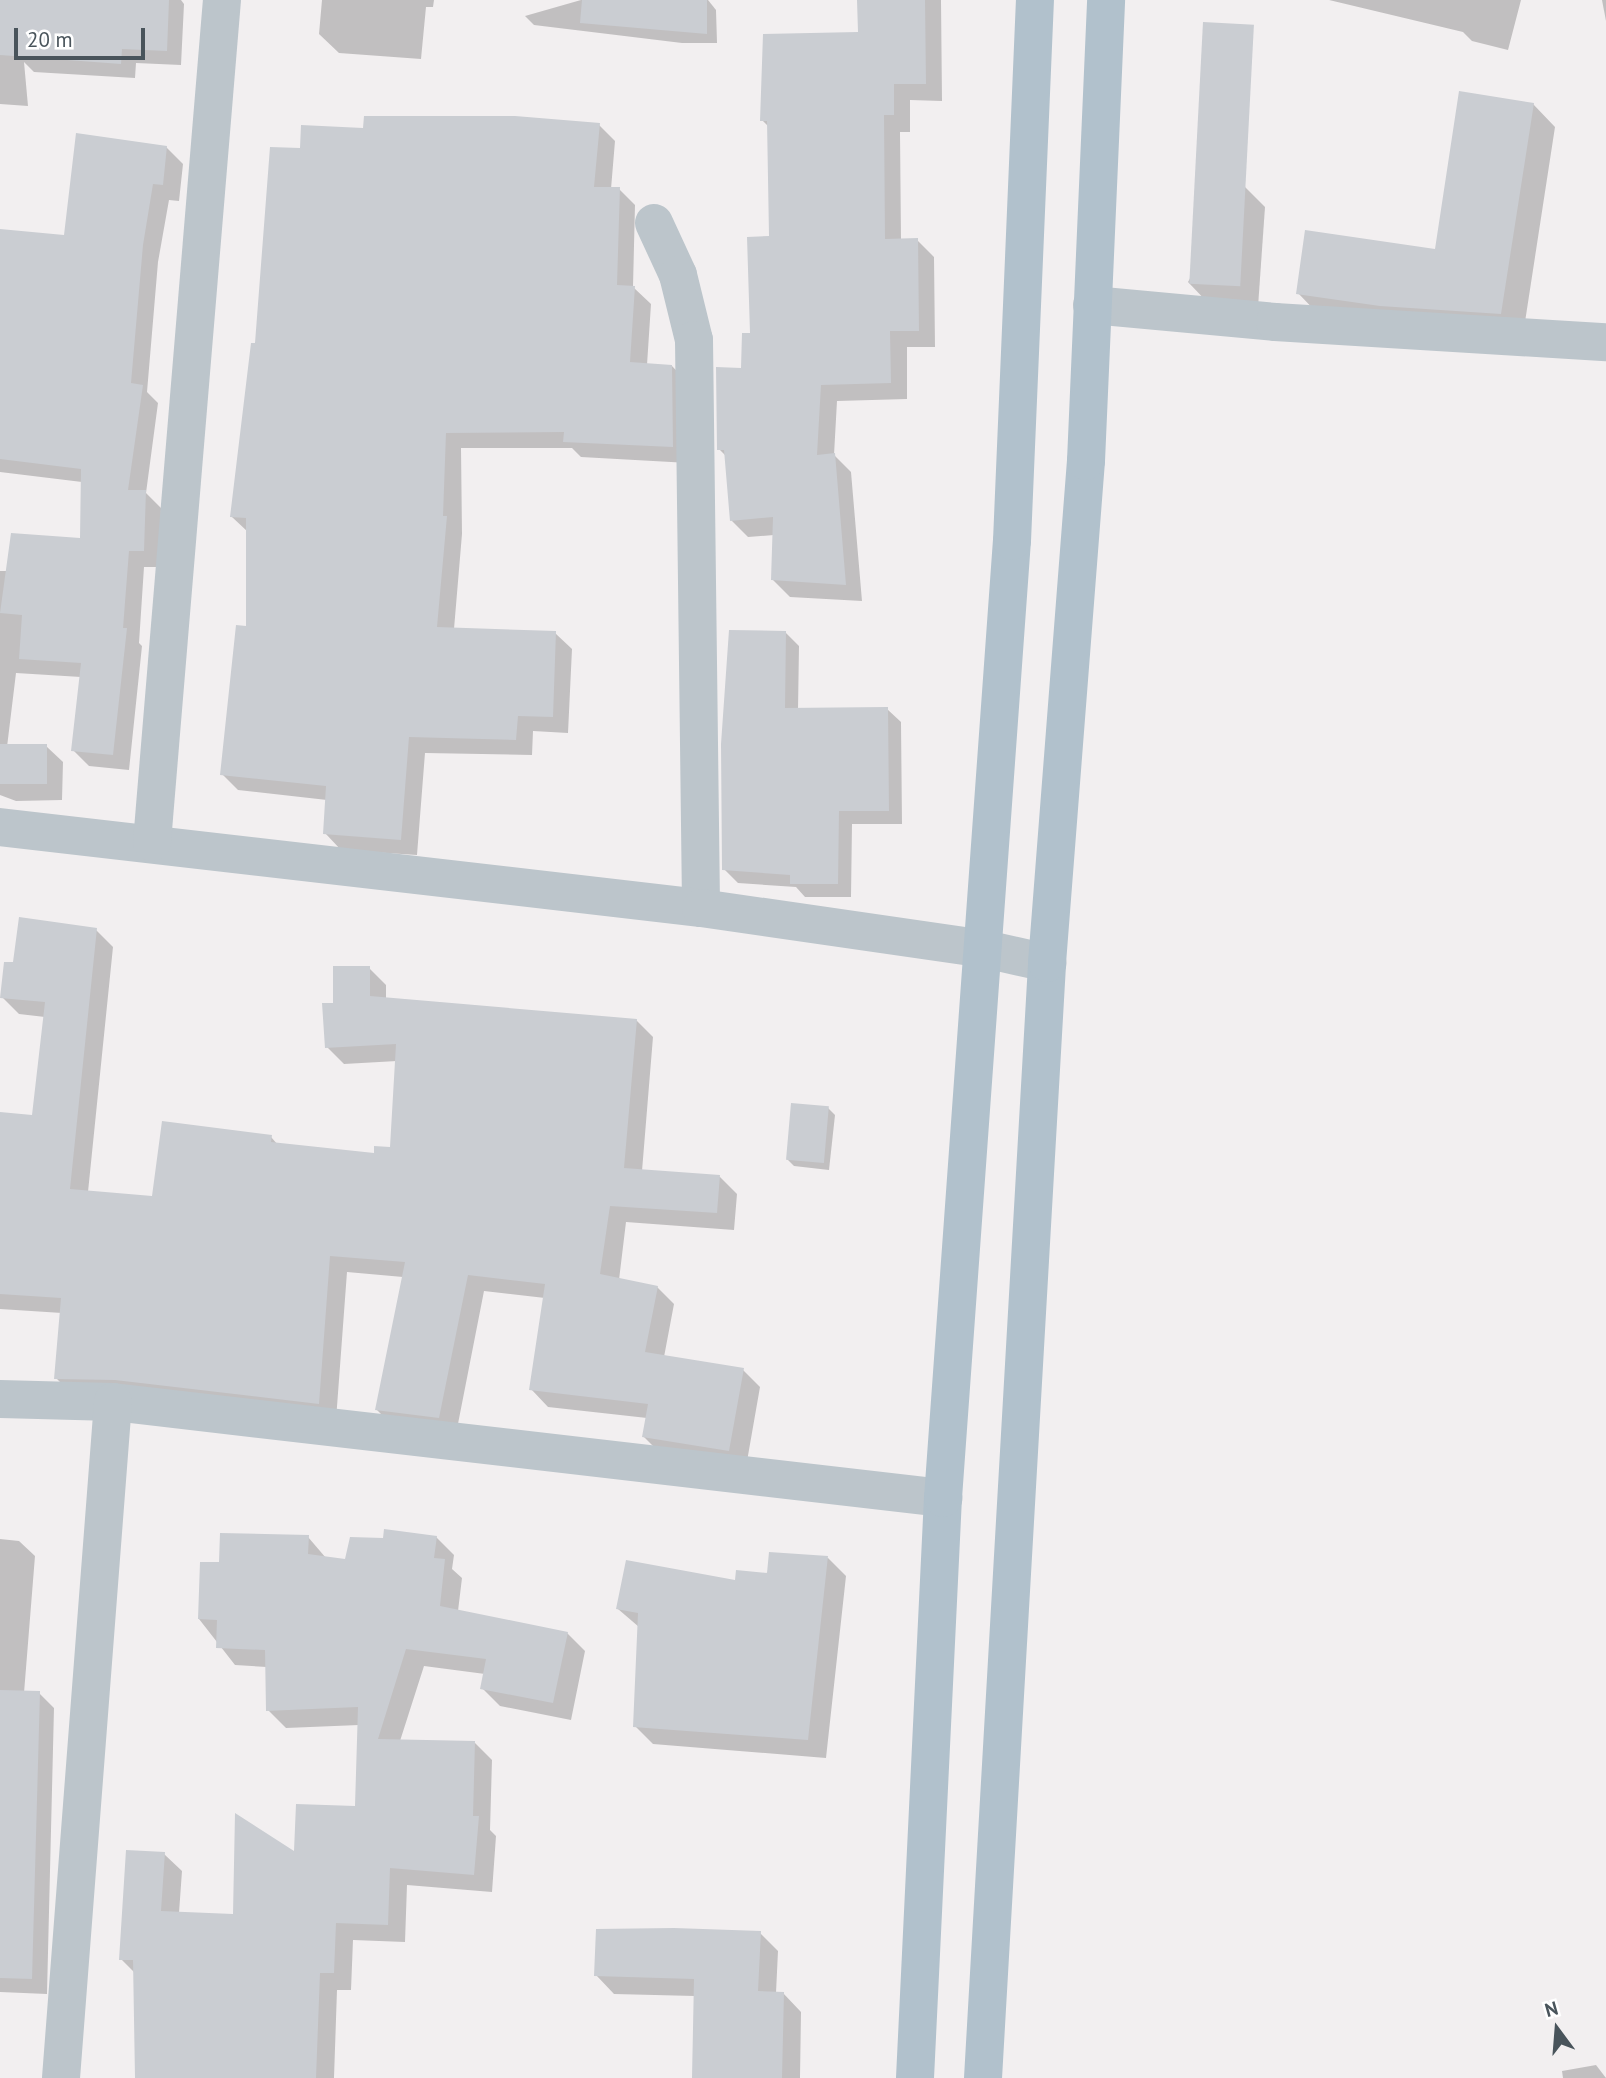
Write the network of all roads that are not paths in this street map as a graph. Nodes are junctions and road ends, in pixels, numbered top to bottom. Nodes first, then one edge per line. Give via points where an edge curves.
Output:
1 (222, 0) edge
2 (1035, 0) edge
3 (1106, 0) edge
4 (654, 223) dead end
5 (1092, 305) junction
6 (1606, 342) edge
7 (0, 827) edge
8 (152, 842) junction
9 (701, 908) junction
10 (985, 949) junction
11 (1047, 963) junction
12 (0, 1399) edge
13 (113, 1402) junction
14 (943, 1497) junction
15 (61, 2078) edge
16 (915, 2078) edge
17 (983, 2078) edge

1 - 8 street
2 - 10 main road via 1012,541
3 - 5 main road
4 - 9 street via 678,275 694,340
5 - 6 street via 1275,322
5 - 11 main road via 1086,461
7 - 8 street
8 - 9 street
9 - 10 street
10 - 11 street
10 - 14 main road
11 - 17 main road
12 - 13 street
13 - 14 street
13 - 15 street
14 - 16 main road

